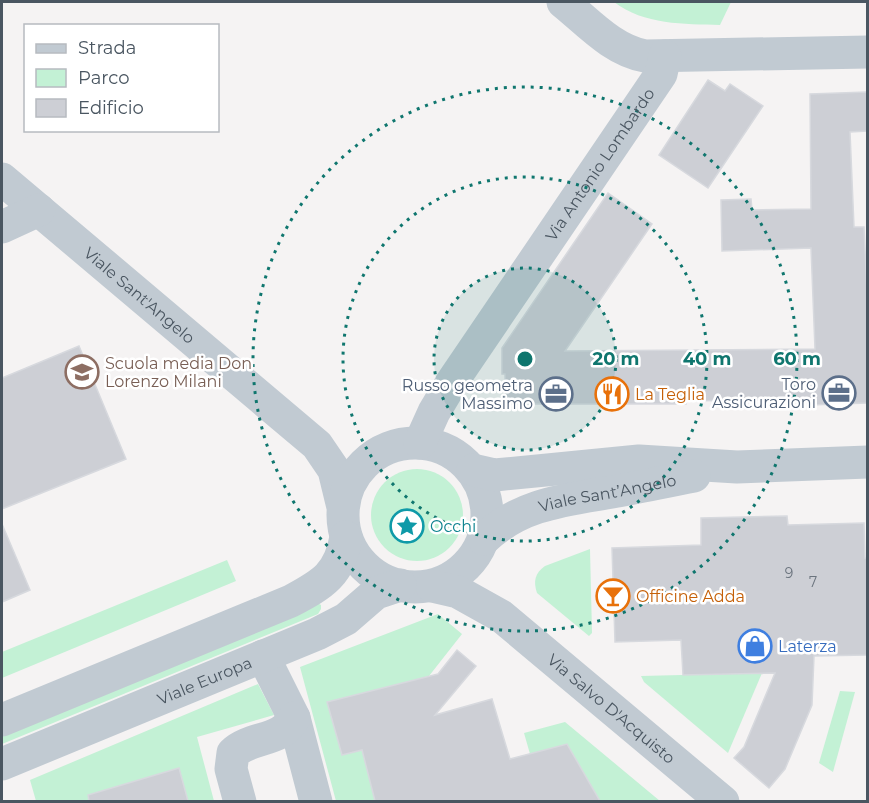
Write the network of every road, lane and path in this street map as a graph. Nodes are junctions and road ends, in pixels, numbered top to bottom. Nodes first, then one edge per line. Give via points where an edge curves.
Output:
1 (563, 2) edge
2 (867, 52) edge
3 (665, 56) junction
4 (2, 179) edge
5 (39, 210) junction
6 (2, 227) edge
7 (305, 434) junction
8 (420, 443) junction
9 (385, 448) junction
10 (867, 462) edge
11 (737, 467) junction
12 (473, 470) junction
13 (342, 502) junction
14 (346, 537) junction
15 (481, 544) junction
16 (416, 586) junction
17 (501, 616) junction
18 (263, 656) junction
19 (294, 718) junction
20 (2, 720) edge
21 (2, 764) edge
22 (240, 801) edge
23 (316, 801) edge
24 (723, 801) edge

1 - 3 street via 625,51
2 - 3 street
3 - 8 street, Via Antonio Lombardo via 661,74 452,382
4 - 5 street, Viale Sant'Angelo
5 - 6 street
5 - 7 street, Viale Sant'Angelo
7 - 9 street, Viale Sant'Angelo via 350,450
7 - 13 street, Viale Sant'Angelo via 327,458
8 - 9 street
8 - 12 street via 455,454
9 - 13 street via 365,461 350,480
10 - 11 street, Viale Sant’Angelo
11 - 12 street, Viale Sant’Angelo via 639,461 495,475
11 - 15 street, Viale Sant’Angelo via 546,504 498,525
12 - 15 street via 484,491 488,515
13 - 14 street
14 - 16 street via 364,568 384,581
14 - 20 street via 344,554 335,571 308,592
15 - 16 street via 472,560 454,576
15 - 17 street, Via Salvo D'Acquisto via 480,580
16 - 17 street, Via Salvo D'Acquisto via 458,592
16 - 18 street, Viale Europa via 376,593 332,627
17 - 24 street, Via Salvo D'Acquisto
18 - 19 street
18 - 21 street, Viale Europa
19 - 22 street via 284,732 248,742 233,753 231,769
19 - 23 street

